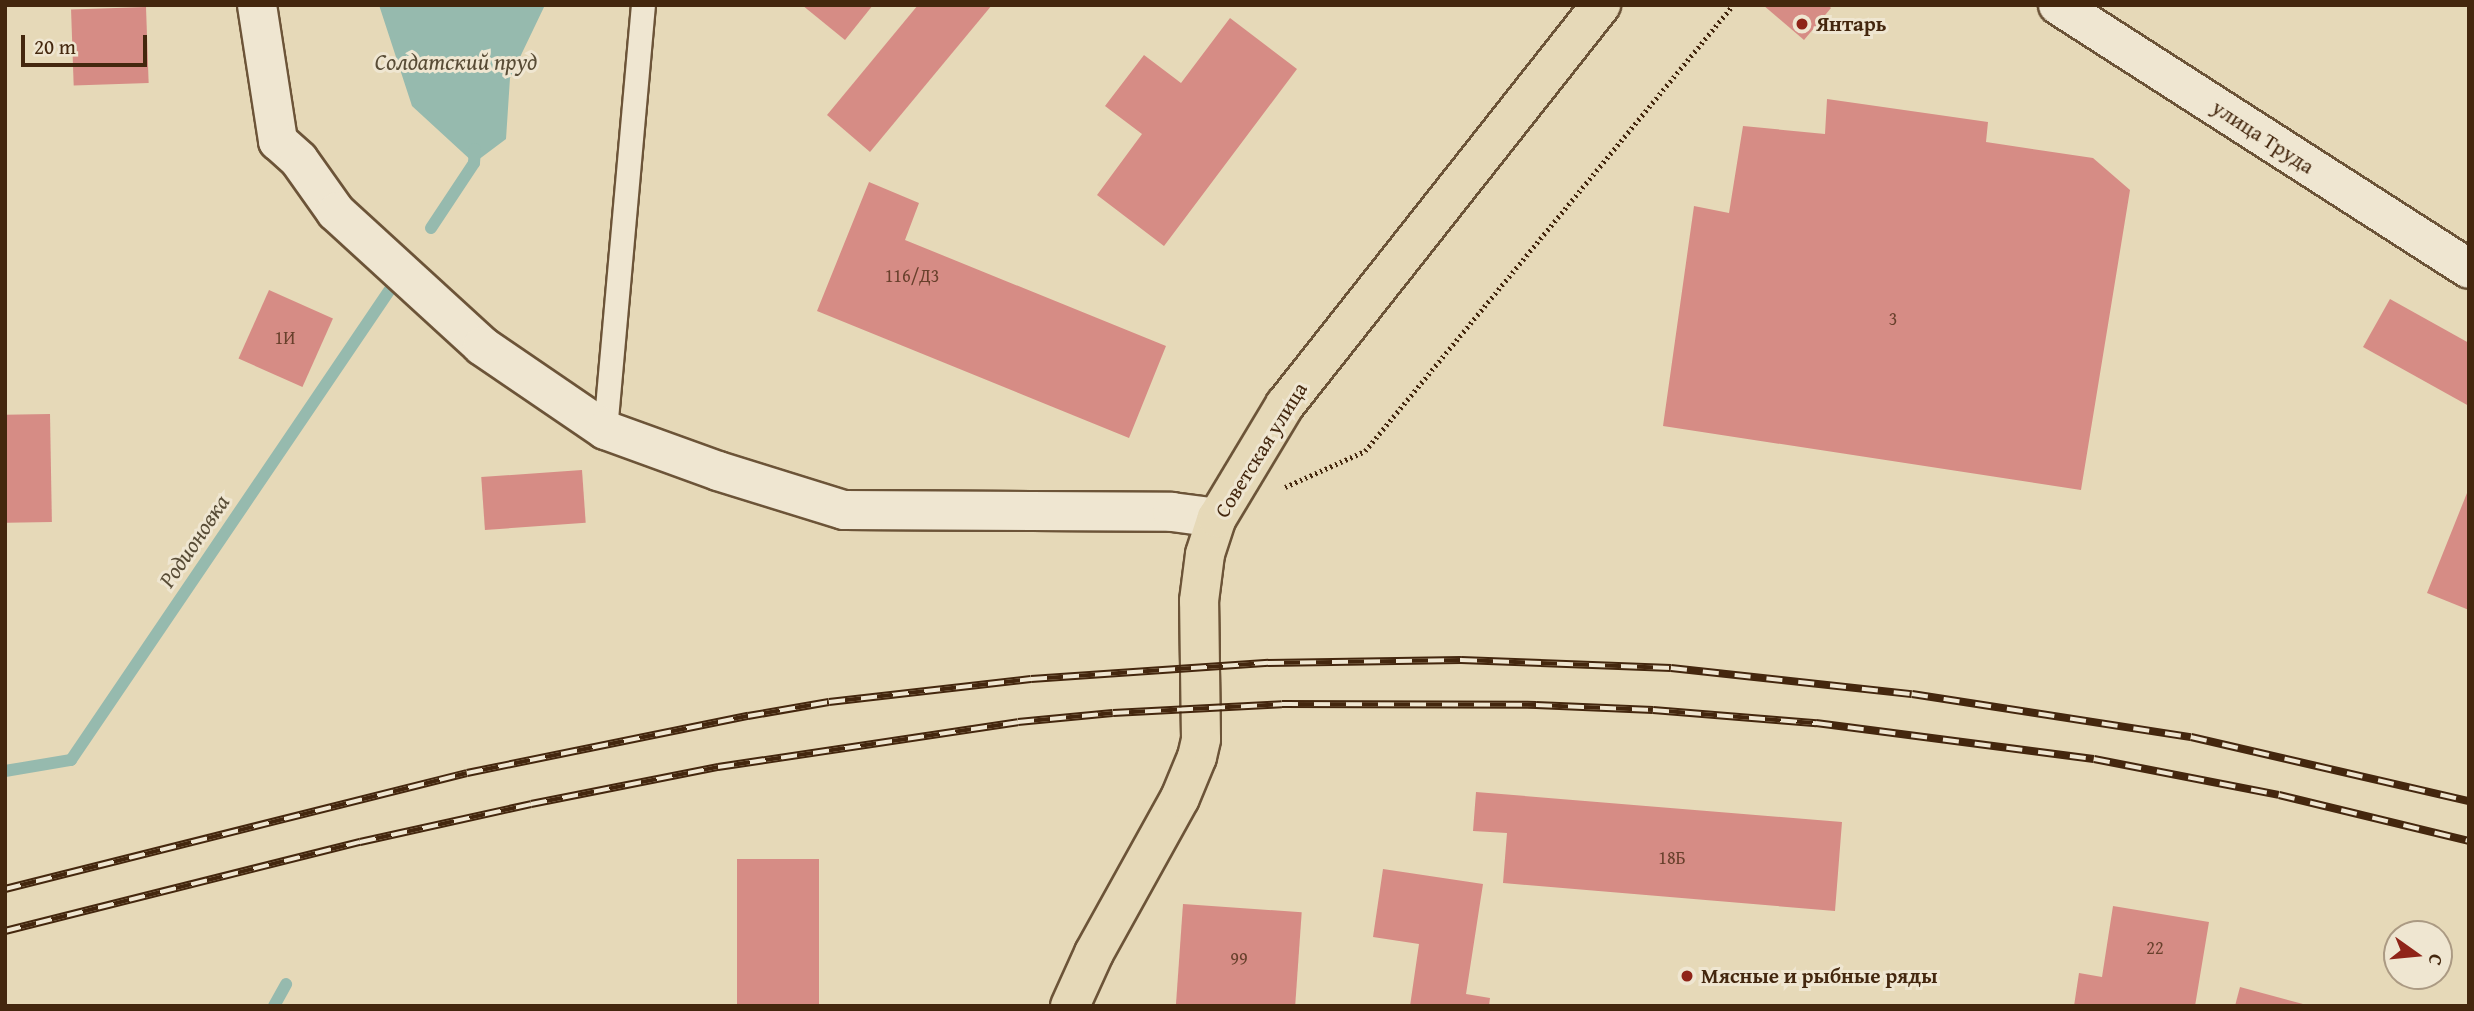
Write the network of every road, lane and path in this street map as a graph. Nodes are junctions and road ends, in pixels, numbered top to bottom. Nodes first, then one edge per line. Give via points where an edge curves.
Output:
1 (257, 5) edge
2 (643, 5) edge
3 (1601, 5) edge
4 (1733, 5) edge
5 (2058, 5) edge
6 (2469, 269) edge
7 (605, 430) junction
8 (1284, 488) dead end
9 (1217, 517) junction
10 (1070, 1006) edge

1 - 7 street via 278,141 299,160 336,212 482,346
2 - 7 lane
3 - 9 main road, Советская улица via 1285,405
4 - 8 path via 1365,451
5 - 6 street, улица Труда
7 - 9 street via 844,510 1172,512
9 - 10 main road, Советская улица via 1205,554 1199,601 1197,757

